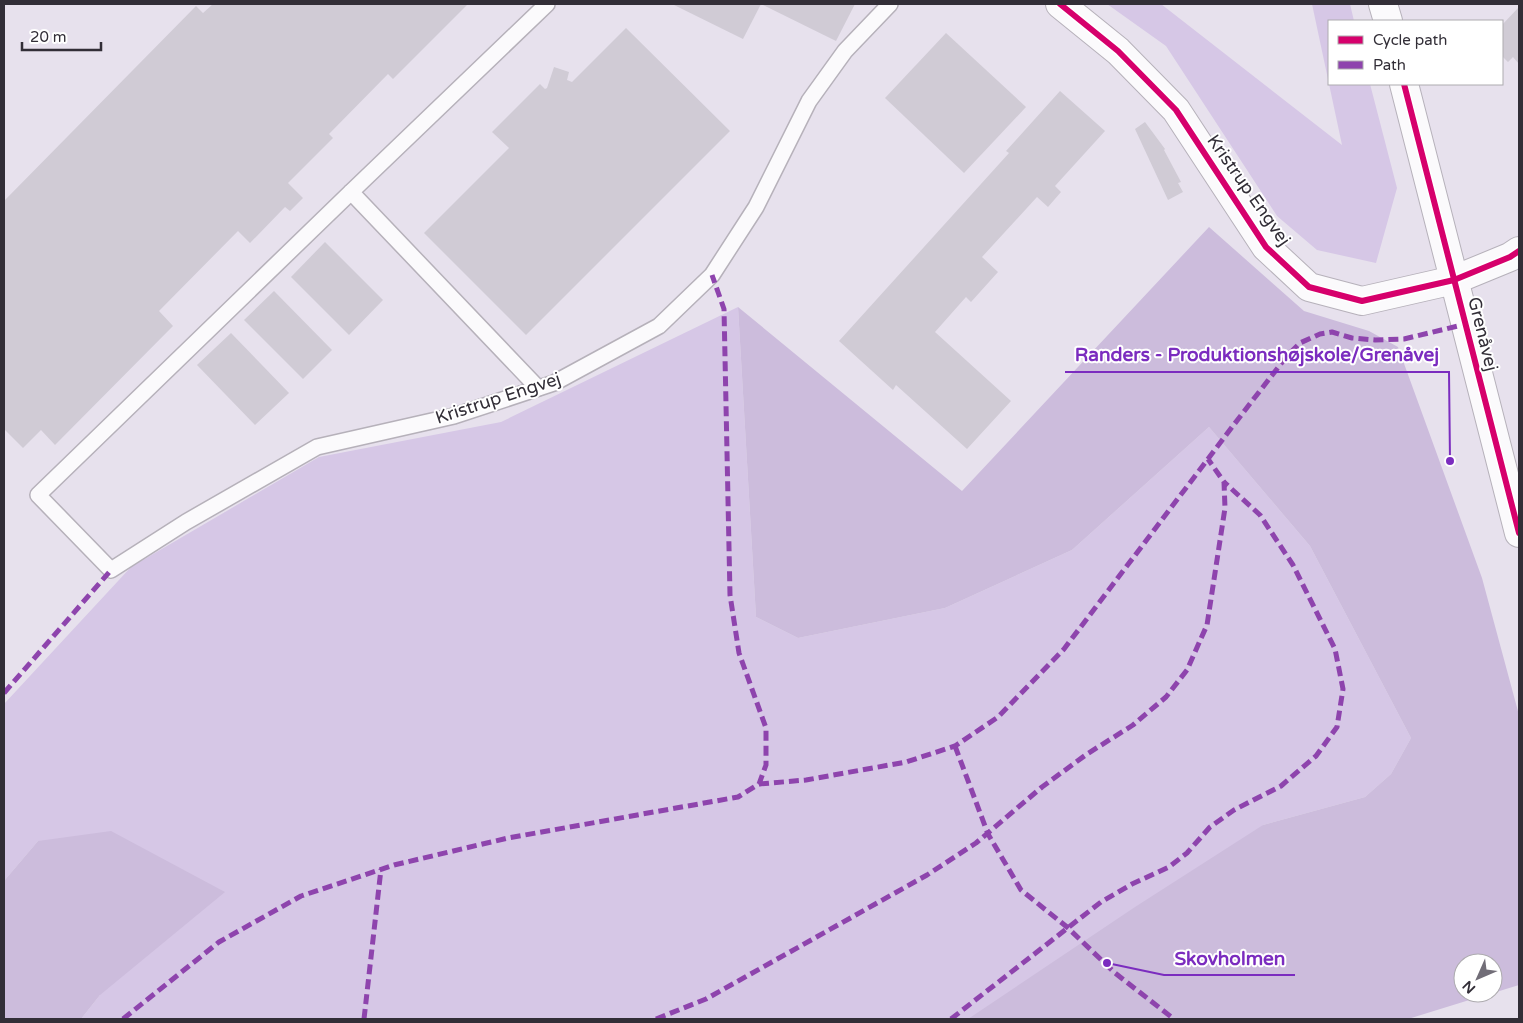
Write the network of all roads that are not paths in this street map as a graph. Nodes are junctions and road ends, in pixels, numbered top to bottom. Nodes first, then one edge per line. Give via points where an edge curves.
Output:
1 (547, 4) edge
2 (890, 4) edge
3 (1060, 4) edge
4 (1383, 4) edge
5 (1388, 20) edge
6 (1404, 85) edge
7 (351, 192) junction
8 (1519, 251) edge
9 (1454, 280) junction
10 (538, 388) junction
11 (1519, 533) edge

1 - 7 lane
2 - 10 lane, Kristrup Engvej via 845,51 810,101 756,207 712,275 659,326 554,383
3 - 9 street, Kristrup Engvej via 1118,51 1176,110 1266,248 1309,287 1362,301
4 - 5 street
6 - 9 street, Grenåvej
7 - 10 lane
7 - 10 lane, Kristrup Engvej via 38,495 111,570 186,522 317,447 454,416
8 - 9 street, Kristrup Engvej
9 - 11 street, Grenåvej

